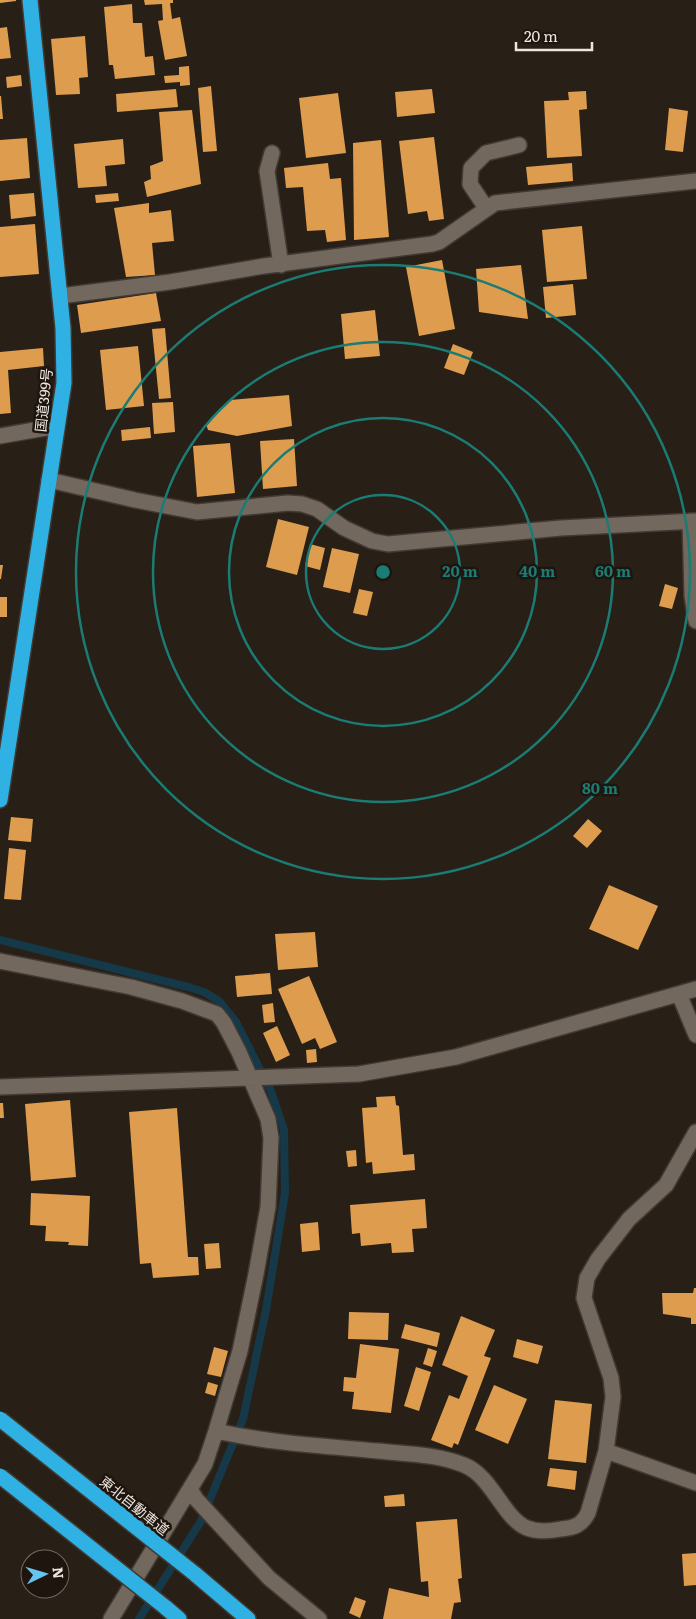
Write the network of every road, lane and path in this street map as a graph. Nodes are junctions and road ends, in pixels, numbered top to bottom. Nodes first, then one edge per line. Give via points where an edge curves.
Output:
1 (30, 0) edge
2 (519, 145) dead end
3 (272, 153) dead end
4 (696, 181) edge
5 (486, 208) junction
6 (281, 265) junction
7 (60, 296) junction
8 (57, 426) junction
9 (0, 436) edge
10 (49, 480) junction
11 (693, 521) edge
12 (696, 621) edge
13 (0, 800) edge
14 (0, 961) edge
15 (696, 989) edge
16 (679, 994) junction
17 (696, 1035) edge
18 (254, 1078) junction
19 (0, 1087) edge
20 (696, 1132) edge
21 (0, 1419) edge
22 (222, 1433) junction
23 (606, 1451) junction
24 (0, 1476) edge
25 (696, 1483) edge
26 (193, 1494) junction
27 (111, 1619) edge
28 (179, 1619) edge
29 (248, 1619) edge
30 (319, 1619) edge

1 - 7 highway, 国道399号
2 - 5 street via 486,153 472,168 470,184
3 - 6 street via 267,172
4 - 5 street via 504,201
5 - 6 street via 432,244
6 - 7 street
7 - 8 highway, 国道399号 via 64,383
8 - 9 street
8 - 10 highway, 国道399号
10 - 11 street via 197,512 302,504 344,528 372,541 388,544 561,528
10 - 13 highway, 国道399号
11 - 12 street via 692,596
14 - 18 street via 131,987 207,1009 217,1014 224,1024
15 - 16 street
16 - 17 street
16 - 18 street via 456,1057 359,1074
18 - 19 street
18 - 22 street via 272,1138 268,1207
20 - 23 street via 666,1185 629,1219 598,1259 588,1278 584,1298 611,1378 613,1397
21 - 29 highway, 東北自動車道, bridge
22 - 23 street via 430,1456 465,1465 482,1477 513,1517 527,1528 538,1530 574,1528 584,1522
22 - 26 street
23 - 25 street
24 - 28 highway, bridge
26 - 27 street
26 - 30 street via 269,1578

